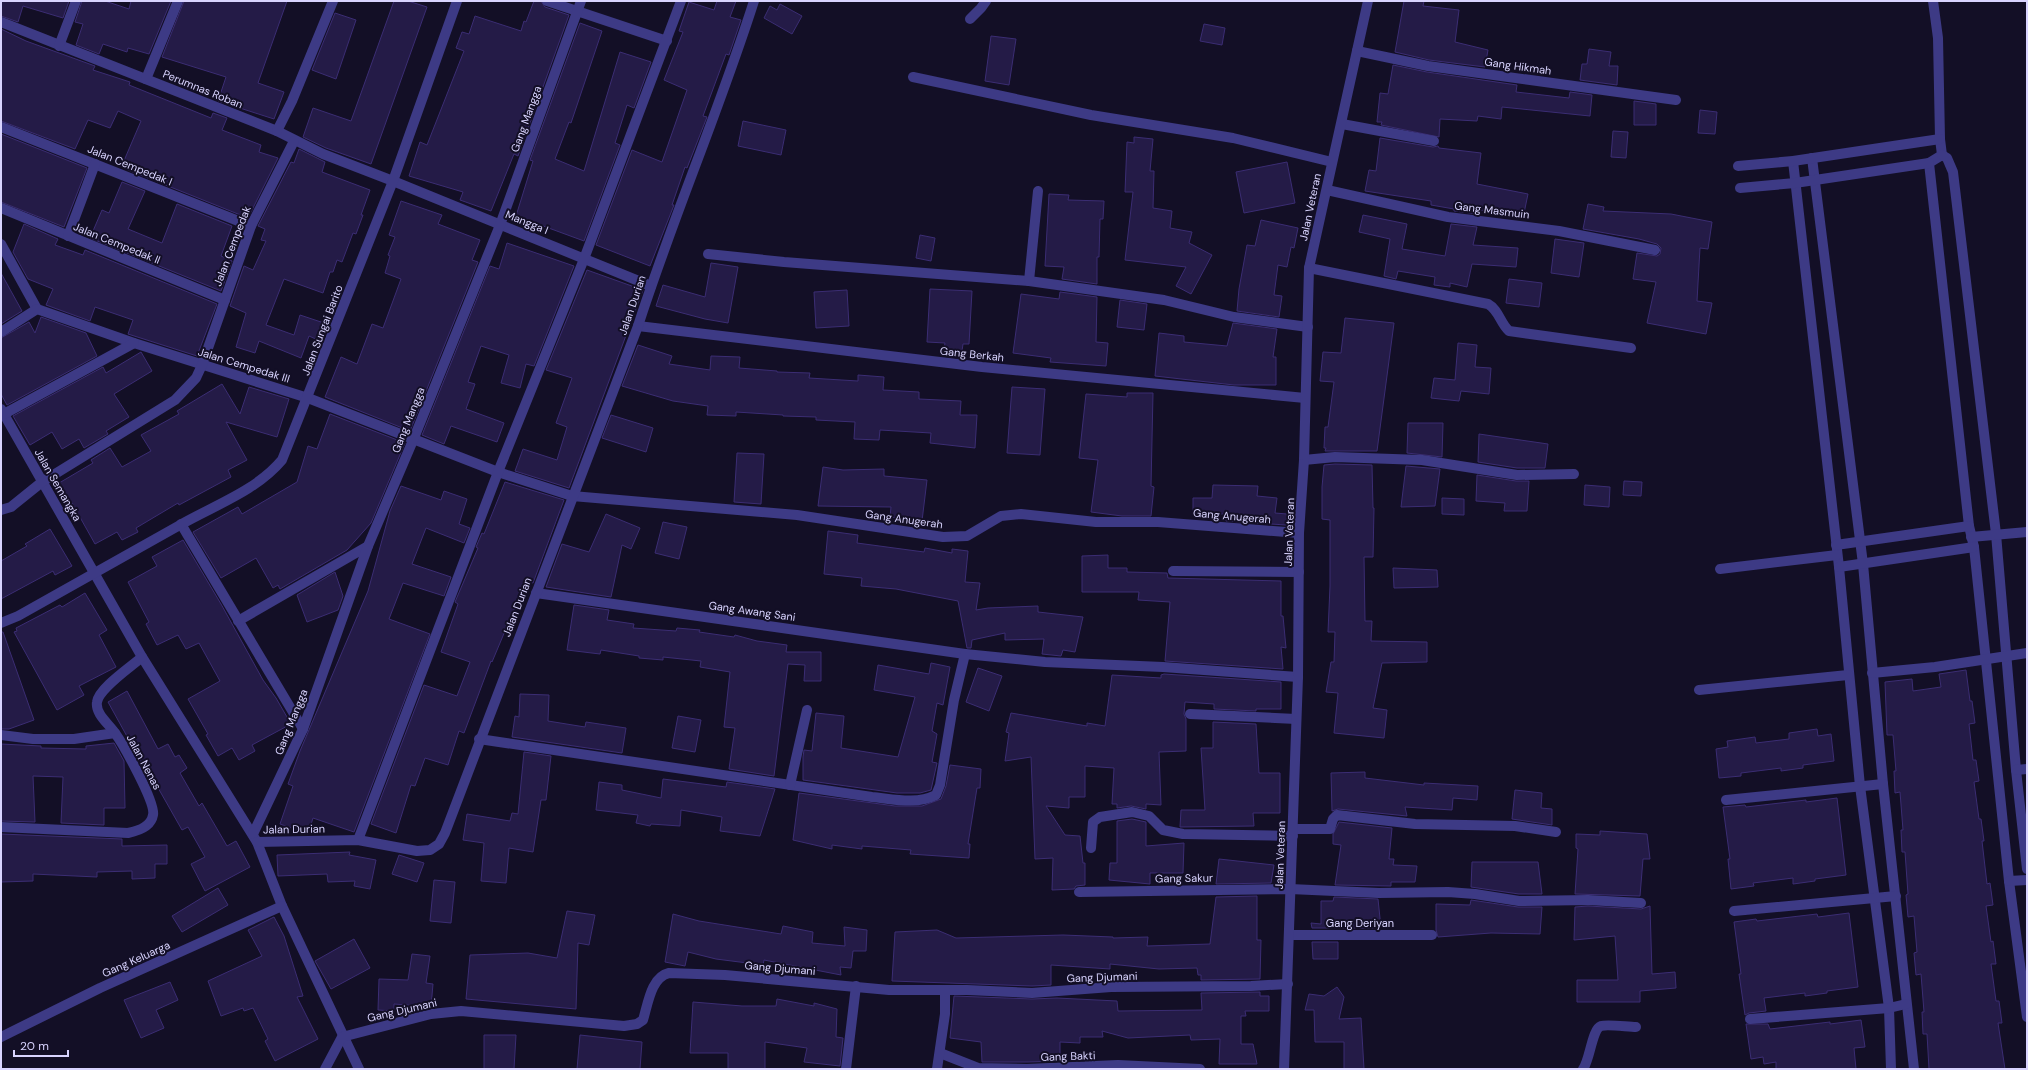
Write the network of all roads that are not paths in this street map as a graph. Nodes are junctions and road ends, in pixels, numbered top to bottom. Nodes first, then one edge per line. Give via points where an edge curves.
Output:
1 (76, 1) edge
2 (178, 1) edge
3 (333, 1) edge
4 (457, 1) edge
5 (547, 1) edge
6 (581, 1) edge
7 (681, 1) edge
8 (754, 1) edge
9 (986, 1) edge
10 (1368, 1) edge
11 (1933, 1) edge
12 (577, 11) junction
13 (970, 19) dead end
14 (1, 22) edge
15 (667, 40) junction
16 (59, 46) junction
17 (1357, 51) junction
18 (913, 77) dead end
19 (146, 79) junction
20 (1676, 100) dead end
21 (1342, 124) junction
22 (1, 127) edge
23 (277, 131) junction
24 (1940, 139) junction
25 (294, 141) junction
26 (1434, 141) dead end
27 (1942, 155) junction
28 (1812, 158) junction
29 (1793, 161) junction
30 (1332, 162) junction
31 (1929, 162) junction
32 (95, 164) junction
33 (1738, 166) dead end
34 (1815, 180) junction
35 (393, 181) junction
36 (1795, 182) junction
37 (1740, 188) dead end
38 (1327, 190) junction
39 (1038, 191) dead end
40 (1, 208) edge
41 (500, 225) junction
42 (251, 226) junction
43 (68, 236) junction
44 (1, 244) edge
45 (1655, 250) dead end
46 (708, 254) dead end
47 (584, 259) junction
48 (1309, 268) junction
49 (1029, 281) junction
50 (651, 286) junction
51 (225, 300) junction
52 (37, 309) junction
53 (638, 326) junction
54 (1308, 327) junction
55 (1, 332) edge
56 (134, 343) junction
57 (1631, 348) dead end
58 (202, 365) junction
59 (308, 398) junction
60 (1305, 398) junction
61 (2, 412) edge
62 (414, 438) junction
63 (1304, 460) junction
64 (498, 472) junction
65 (1574, 474) dead end
66 (42, 482) junction
67 (572, 496) junction
68 (1, 510) edge
69 (181, 524) junction
70 (1969, 526) junction
71 (2027, 532) edge
72 (1299, 534) junction
73 (1996, 534) junction
74 (1860, 542) junction
75 (1972, 542) junction
76 (368, 546) junction
77 (1837, 550) junction
78 (1863, 564) junction
79 (1839, 567) junction
80 (1720, 569) dead end
81 (1173, 571) dead end
82 (1300, 572) junction
83 (95, 573) junction
84 (536, 593) junction
85 (238, 621) junction
86 (1, 623) edge
87 (965, 654) junction
88 (2027, 654) edge
89 (2006, 655) junction
90 (142, 657) junction
91 (1986, 658) junction
92 (1872, 673) junction
93 (1848, 675) junction
94 (1298, 678) junction
95 (1699, 690) dead end
96 (807, 710) dead end
97 (1190, 714) dead end
98 (1296, 719) junction
99 (303, 729) junction
100 (115, 733) junction
101 (1, 735) edge
102 (479, 739) junction
103 (2027, 769) edge
104 (2016, 770) junction
105 (1883, 784) junction
106 (790, 785) junction
107 (1860, 786) junction
108 (1726, 800) dead end
109 (1, 828) edge
110 (1293, 832) junction
111 (1556, 832) dead end
112 (255, 838) junction
113 (358, 840) junction
114 (1091, 848) dead end
115 (2027, 869) edge
116 (2027, 880) edge
117 (2009, 881) junction
118 (1290, 889) junction
119 (1078, 892) dead end
120 (1896, 896) junction
121 (1874, 898) junction
122 (1641, 903) dead end
123 (282, 906) junction
124 (1734, 911) dead end
125 (1432, 934) dead end
126 (1289, 936) junction
127 (1288, 984) junction
128 (856, 986) junction
129 (945, 990) junction
130 (1906, 1004) junction
131 (1889, 1008) junction
132 (2027, 1017) edge
133 (1750, 1019) dead end
134 (1636, 1027) dead end
135 (1, 1037) edge
136 (342, 1037) junction
137 (940, 1053) junction
138 (325, 1069) edge
139 (359, 1069) edge
140 (846, 1069) edge
141 (937, 1069) edge
142 (1200, 1069) edge
143 (1284, 1069) edge
144 (1583, 1069) edge
145 (1891, 1069) edge
146 (1914, 1069) edge

1 - 16 street
2 - 19 street
3 - 23 street
4 - 35 street, Jalan Sungai Barito
5 - 12 street
6 - 12 street, Gang Mangga
7 - 15 street
8 - 50 street, Jalan Durian via 732,71
9 - 13 street
10 - 17 street, Jalan Veteran
11 - 24 street via 1938,38
12 - 15 street
12 - 41 street, Gang Mangga
14 - 16 street, Perumnas Roban
15 - 47 street
16 - 19 street, Perumnas Roban
17 - 20 street, Gang Hikmah via 1428,66
17 - 21 street, Jalan Veteran
18 - 30 street via 1091,115 1233,138
19 - 23 street, Perumnas Roban
21 - 26 street
21 - 30 street, Jalan Veteran
22 - 32 street, Jalan Cempedak I
23 - 25 street, Perumnas Roban
24 - 27 street
24 - 28 street
25 - 35 street, Perumnas Roban
25 - 42 street, Jalan Cempedak
27 - 31 street
27 - 73 street via 1947,158 1953,172
28 - 29 street
28 - 34 street
29 - 33 street
29 - 36 street
30 - 38 street, Jalan Veteran
31 - 34 street
31 - 70 street
32 - 42 street, Jalan Cempedak I
32 - 43 street
34 - 36 street
34 - 74 street
35 - 41 street, Mangga I
35 - 59 street, Jalan Sungai Barito
36 - 37 street
36 - 77 street
38 - 45 street, Gang Masmuin via 1448,217 1559,231
38 - 48 street, Jalan Veteran
39 - 49 street
40 - 43 street, Jalan Cempedak II
41 - 47 street, Mangga I
41 - 62 street, Gang Mangga
42 - 51 street, Jalan Cempedak
43 - 51 street, Jalan Cempedak II
44 - 52 street
46 - 49 street
47 - 50 street, Mangga I
47 - 64 street
48 - 54 street, Jalan Veteran
48 - 57 street via 1488,304 1494,307 1509,331
49 - 54 street via 1164,300 1234,317
50 - 53 street, Jalan Durian
51 - 58 street, Jalan Cempedak
52 - 55 street
52 - 56 street, Jalan Cempedak III
53 - 60 street, Gang Berkah via 982,367
53 - 67 street, Jalan Durian
54 - 60 street, Jalan Veteran
56 - 58 street, Jalan Cempedak III
56 - 61 street
58 - 59 street, Jalan Cempedak III
58 - 66 street, Jalan Cempedak via 196,378 175,400
59 - 62 street, Jalan Cempedak III
59 - 69 street, Jalan Sungai Barito via 282,460 274,470 246,490
60 - 63 street, Jalan Veteran
61 - 66 street, Jalan Semangka
62 - 64 street, Jalan Cempedak III
62 - 76 street, Gang Mangga
63 - 65 street via 1335,457 1422,460 1517,475
63 - 72 street, Jalan Veteran
64 - 67 street, Jalan Cempedak III
64 - 113 street
66 - 68 street, Jalan Cempedak via 11,506
66 - 83 street, Jalan Semangka
67 - 72 street, Gang Anugerah via 797,515 943,537 967,536 1001,516 1021,514 1096,522 1158,522
67 - 84 street, Jalan Durian
69 - 83 street, Jalan Sungai Barito
69 - 85 street
70 - 74 street
70 - 75 street
71 - 73 street
72 - 82 street, Jalan Veteran
73 - 75 street
73 - 89 street
74 - 77 street
74 - 78 street
75 - 78 street
75 - 91 street
76 - 85 street
76 - 99 street, Gang Mangga
77 - 79 street
77 - 80 street
78 - 79 street
78 - 92 street
79 - 93 street
81 - 82 street
82 - 94 street, Jalan Veteran
83 - 86 street, Jalan Sungai Barito
83 - 90 street
84 - 87 street, Gang Awang Sani
84 - 102 street, Jalan Durian
85 - 99 street
87 - 94 street, Gang Awang Sani via 1045,662
87 - 106 street via 936,795 927,800 916,801
88 - 89 street
89 - 91 street
89 - 104 street
90 - 100 street, Jalan Nenas via 104,690 97,702 102,716
90 - 112 street, Jalan Durian
91 - 92 street via 1935,667
91 - 117 street
92 - 105 street
93 - 95 street
93 - 107 street
94 - 98 street, Jalan Veteran
96 - 106 street
97 - 98 street
98 - 110 street, Jalan Veteran
99 - 112 street, Gang Mangga
100 - 101 street via 74,739 33,739
100 - 109 street, Jalan Nenas via 152,801 154,814 149,824 128,833
102 - 106 street
102 - 113 street, Jalan Durian via 439,844 430,850 417,851
103 - 104 street
104 - 115 street
105 - 107 street
105 - 120 street
107 - 108 street
107 - 121 street
110 - 111 street via 1330,829 1333,819 1337,816 1415,824 1515,826
110 - 114 street via 1183,834 1163,830 1149,816 1132,812 1100,817 1093,822
110 - 118 street, Jalan Veteran
112 - 113 street, Jalan Durian
112 - 123 street
116 - 117 street
117 - 132 street
118 - 119 street, Gang Sakur
118 - 122 street, Gang Sakur via 1379,893 1448,892 1519,901 1588,900
118 - 126 street, Jalan Veteran
120 - 121 street
120 - 130 street
121 - 124 street
121 - 131 street
123 - 135 street, Gang Keluarga via 100,988
123 - 136 street
125 - 126 street, Gang Deriyan
126 - 127 street, Jalan Veteran
127 - 129 street, Gang Djumani via 1111,987 1032,993
127 - 143 street, Jalan Veteran
128 - 129 street, Gang Djumani via 889,990
128 - 136 street, Gang Djumani via 669,973 656,981 643,1020 632,1026 461,1011 431,1014
128 - 140 street
129 - 137 street
130 - 131 street
130 - 146 street
131 - 133 street
131 - 145 street
134 - 144 street via 1601,1026 1595,1031 1587,1064
136 - 138 street
136 - 139 street
137 - 141 street
137 - 142 street, Gang Bakti via 978,1068 1027,1069 1118,1065

